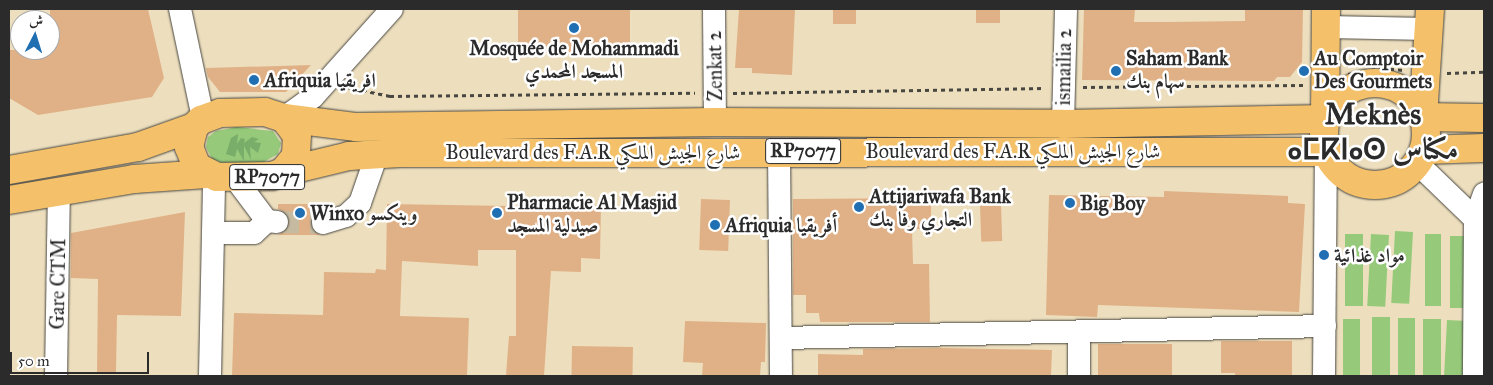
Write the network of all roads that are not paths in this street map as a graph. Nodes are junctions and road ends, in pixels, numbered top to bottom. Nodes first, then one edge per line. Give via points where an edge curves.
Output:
1 (180, 9) edge
2 (392, 9) edge
3 (714, 9) edge
4 (1066, 9) edge
5 (1326, 18) edge
6 (1430, 19) edge
7 (284, 118) junction
8 (1423, 118) junction
9 (1484, 118) edge
10 (1325, 119) junction
11 (715, 122) junction
12 (199, 123) junction
13 (1063, 124) junction
14 (1484, 148) edge
15 (779, 151) junction
16 (1326, 152) junction
17 (377, 154) junction
18 (9, 156) edge
19 (1420, 156) junction
20 (38, 164) junction
21 (9, 170) edge
22 (283, 172) junction
23 (218, 176) junction
24 (59, 191) junction
25 (1484, 194) edge
26 (9, 200) edge
27 (322, 223) tunnel mouth
28 (1478, 223) edge
29 (213, 233) junction
30 (1479, 323) edge
31 (1325, 326) junction
32 (1079, 333) junction
33 (781, 338) junction
34 (56, 376) edge
35 (210, 376) edge
36 (781, 376) edge
37 (1079, 376) edge
38 (1324, 376) edge
39 (1474, 376) edge

1 - 12 street
2 - 7 street via 313,97
3 - 11 street, Zenkat 2
4 - 13 street, ismailia 2
5 - 6 street
5 - 10 main road
6 - 8 main road
7 - 11 main road, Boulevard des F.A.R شارع الجيش الملكي / RP7077 via 356,126
7 - 12 main road, Boulevard des F.A.R شارع الجيش الملكي / RP7077 via 265,112 220,113
7 - 22 main road, RP7077 via 292,125 298,145 291,165
8 - 9 main road
8 - 10 main road via 1404,92 1390,85 1374,83 1344,93 1332,104
8 - 19 main road
10 - 13 main road, Boulevard des F.A.R شارع الجيش الملكي / RP7077
10 - 16 main road
11 - 13 main road, Boulevard des F.A.R شارع الجيش الملكي / RP7077
12 - 20 main road, Boulevard des F.A.R شارع الجيش الملكي / RP7077 via 138,147
12 - 23 main road, RP7077 via 188,147 191,158
14 - 19 main road
15 - 16 main road, Boulevard des F.A.R شارع الجيش الملكي / RP7077
15 - 17 main road, Boulevard des F.A.R شارع الجيش الملكي / RP7077
15 - 33 street
16 - 19 main road via 1346,177 1361,184 1377,186 1407,174
16 - 31 street
17 - 22 main road, Boulevard des F.A.R شارع الجيش الملكي / RP7077 via 317,162
17 - 27 street via 360,203 346,216
18 - 20 street
19 - 28 street
20 - 21 main road, Boulevard des F.A.R شارع الجيش الملكي / RP7077
22 - 23 main road, Boulevard des F.A.R شارع الجيش الملكي / RP7077 via 272,176
23 - 24 main road, Boulevard des F.A.R شارع الجيش الملكي / RP7077 via 141,179
23 - 29 street
23 - 29 street via 272,222 254,233
24 - 26 main road, Boulevard des F.A.R شارع الجيش الملكي / RP7077
24 - 34 street, Gare CTM
25 - 28 street
28 - 30 street
29 - 35 street
30 - 39 street
31 - 32 street
31 - 38 street
32 - 33 street
32 - 37 street
33 - 36 street

